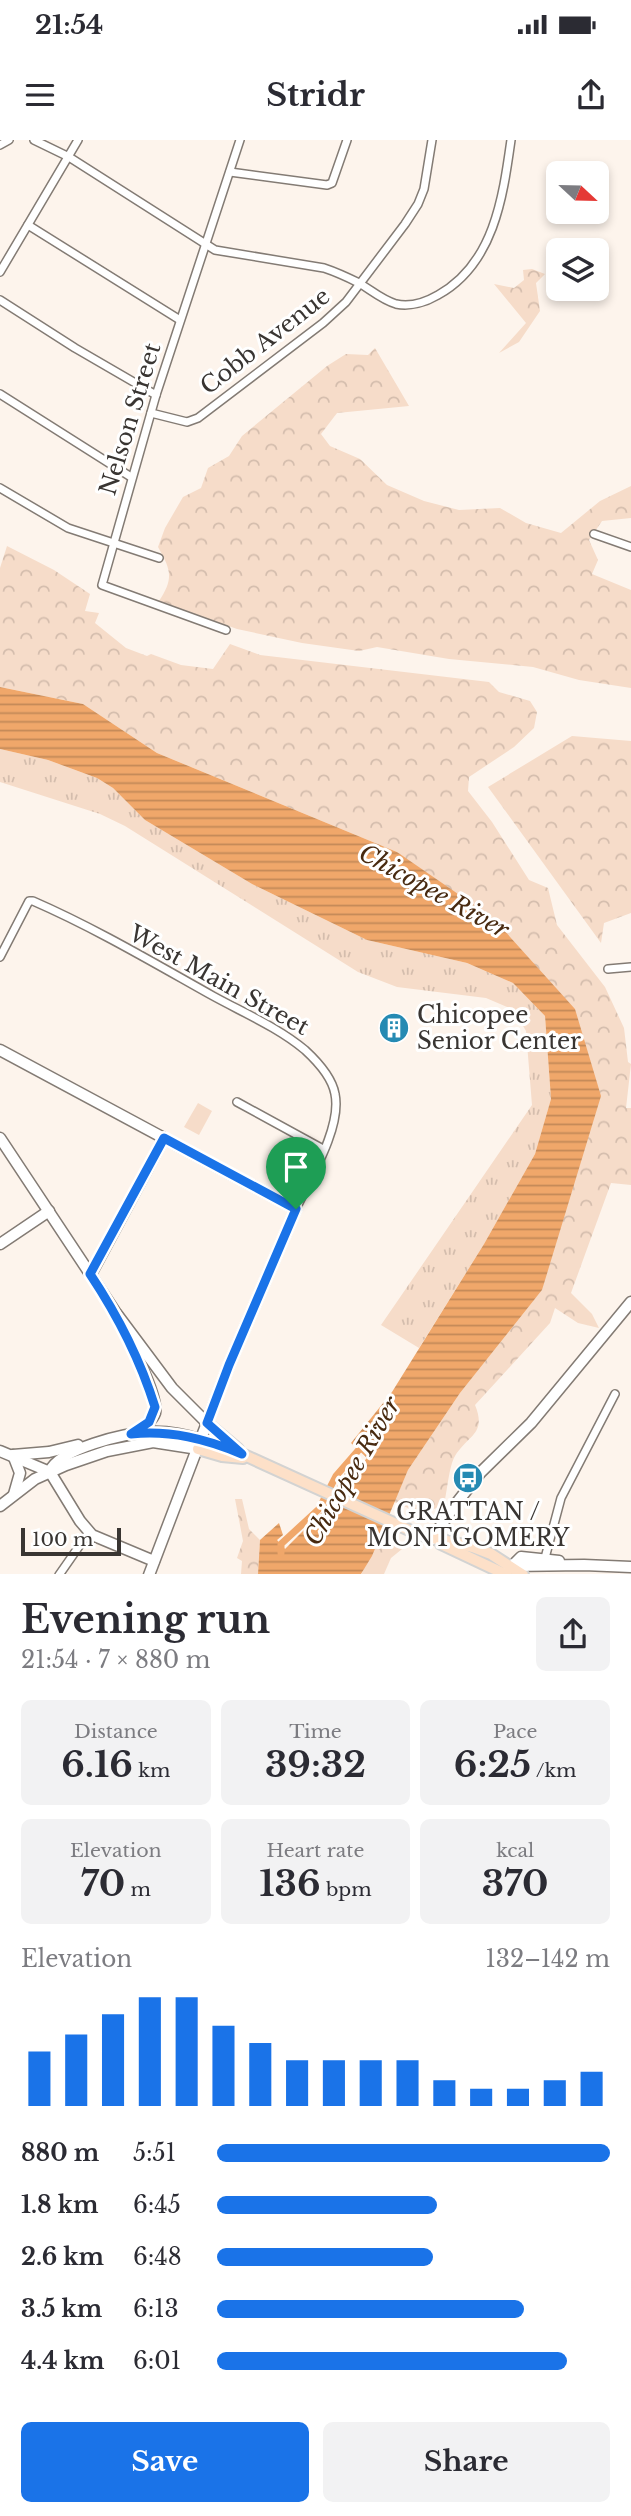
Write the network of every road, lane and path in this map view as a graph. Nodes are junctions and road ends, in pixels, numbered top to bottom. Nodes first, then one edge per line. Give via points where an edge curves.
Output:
1 (9, 140) edge
2 (34, 140) edge
3 (78, 140) edge
4 (240, 140) edge
5 (347, 140) edge
6 (432, 140) edge
7 (511, 140) edge
8 (0, 145) edge
9 (69, 157) junction
10 (230, 172) junction
11 (28, 225) junction
12 (206, 243) junction
13 (0, 272) edge
14 (360, 284) junction
15 (0, 300) edge
16 (180, 320) junction
17 (0, 394) edge
18 (156, 395) junction
19 (151, 413) junction
20 (131, 477) junction
21 (0, 488) edge
22 (594, 534) dead end
23 (114, 543) junction
24 (631, 547) edge
25 (159, 558) dead end
26 (226, 630) dead end
27 (0, 957) edge
28 (631, 967) edge
29 (608, 969) dead end
30 (0, 1050) edge
31 (237, 1102) dead end
32 (0, 1138) edge
33 (164, 1138) junction
34 (323, 1149) junction
35 (296, 1209) junction
36 (49, 1212) junction
37 (0, 1244) edge
38 (90, 1274) junction
39 (631, 1302) edge
40 (116, 1313) junction
41 (615, 1394) dead end
42 (207, 1423) junction
43 (131, 1434) junction
44 (108, 1440) junction
45 (200, 1444) junction
46 (0, 1451) edge
47 (13, 1455) junction
48 (246, 1456) junction
49 (50, 1472) junction
50 (14, 1495) junction
51 (0, 1506) edge
52 (89, 1532) junction
53 (432, 1539) junction
54 (154, 1561) junction
55 (542, 1564) edge
56 (631, 1567) edge
57 (507, 1573) edge
58 (59, 1574) edge
59 (149, 1574) edge
60 (523, 1574) edge

1 - 8 street
2 - 9 street
3 - 9 street
4 - 10 street, Nelson Street
5 - 10 street via 332,183 327,185
6 - 14 street, Cobb Avenue via 418,204
7 - 14 street via 492,229 480,253 451,286 423,301 399,304
9 - 11 street
9 - 12 street
10 - 12 street, Nelson Street
11 - 13 street
11 - 16 street
12 - 14 street via 221,251 324,268
12 - 16 street, Nelson Street
14 - 19 street, Cobb Avenue via 323,323 198,418 187,422
15 - 18 street
16 - 18 street, Nelson Street
17 - 20 street
18 - 19 street, Nelson Street
19 - 20 street, Nelson Street
20 - 23 street, Nelson Street
21 - 23 street via 68,528
22 - 24 street
23 - 25 street
23 - 26 street, Nelson Street via 102,585
27 - 34 street, West Main Street via 33,901 297,1044 330,1079 336,1098
28 - 29 street
30 - 33 main road
31 - 34 street
32 - 36 main road
33 - 35 main road
33 - 38 main road
34 - 35 street
35 - 42 main road
36 - 37 main road
36 - 38 main road
38 - 40 main road
39 - 53 main road via 531,1423 475,1479
40 - 42 main road via 172,1388
40 - 43 main road via 155,1407 149,1422
41 - 55 street via 561,1498
42 - 45 main road
42 - 48 main road
43 - 44 main road
43 - 45 main road via 166,1432
44 - 47 main road
44 - 49 main road via 60,1460
45 - 48 main road
45 - 49 main road via 138,1444
45 - 54 main road
46 - 47 main road
47 - 49 main road
47 - 50 main road via 20,1473
48 - 53 main road
49 - 50 main road
49 - 52 main road
50 - 51 main road
52 - 54 main road
52 - 58 street
53 - 57 main road via 485,1552
54 - 59 main road
55 - 56 main road
55 - 57 main road
57 - 60 main road

